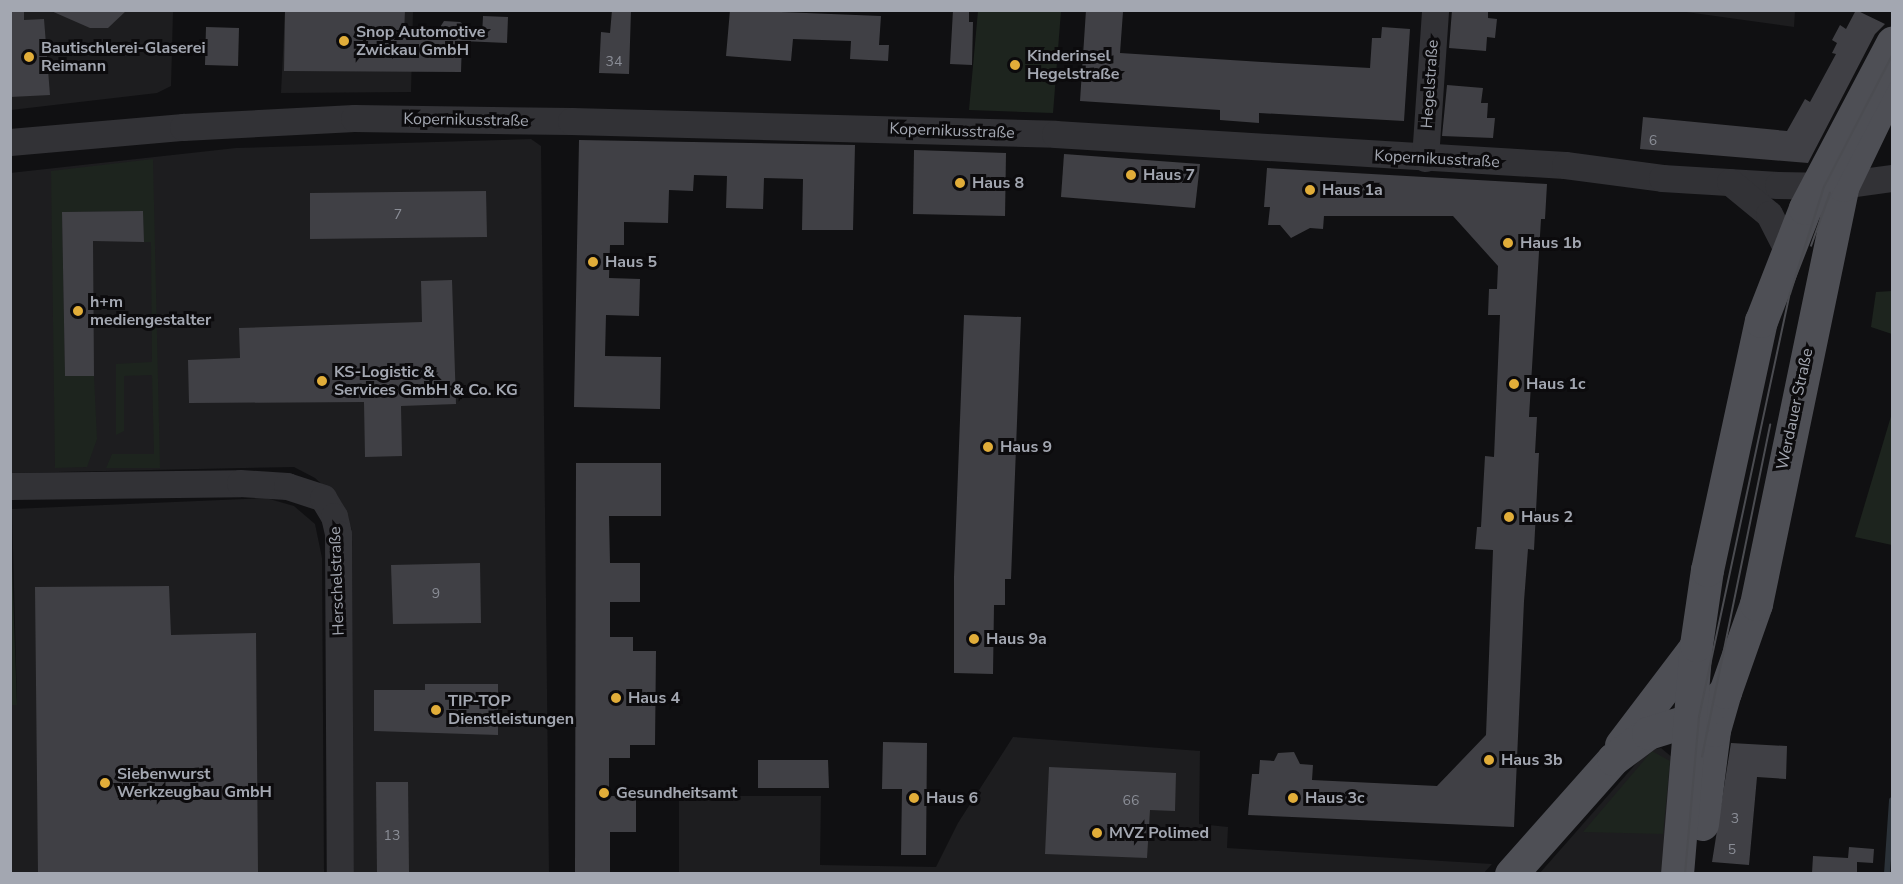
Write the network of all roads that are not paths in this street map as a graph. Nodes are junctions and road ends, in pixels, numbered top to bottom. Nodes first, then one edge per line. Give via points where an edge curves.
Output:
1 (1435, 10) edge
2 (1893, 43) edge
3 (1893, 83) edge
4 (10, 142) edge
5 (1425, 158) junction
6 (1893, 178) edge
7 (1730, 182) junction
8 (1829, 186) junction
9 (1786, 248) junction
10 (10, 486) edge
11 (1696, 645) junction
12 (1725, 692) junction
13 (1687, 723) junction
14 (1613, 759) junction
15 (340, 873) edge
16 (1511, 873) edge
17 (1677, 873) edge
18 (1697, 873) edge

1 - 5 street, Hegelstraße
2 - 8 main road, Werdauer Straße
3 - 8 main road, Werdauer Straße
4 - 5 street, Kopernikusstraße via 354,118 1055,134
5 - 7 street, Kopernikusstraße via 1574,166
6 - 8 street, Kopernikusstraße
7 - 8 street, Kopernikusstraße
7 - 9 street via 1769,214
8 - 9 main road, Werdauer Straße
8 - 12 main road, Werdauer Straße via 1756,604
9 - 11 main road, Werdauer Straße via 1758,332 1707,570
10 - 15 street, Herschelstraße via 240,483 287,486 323,498 339,534
11 - 13 main road, Werdauer Straße
11 - 14 main road, Werdauer Straße
12 - 13 main road, Werdauer Straße via 1712,707
12 - 18 main road via 1705,789
13 - 14 main road, Werdauer Straße via 1648,733
13 - 17 main road
14 - 16 main road, Werdauer Straße

